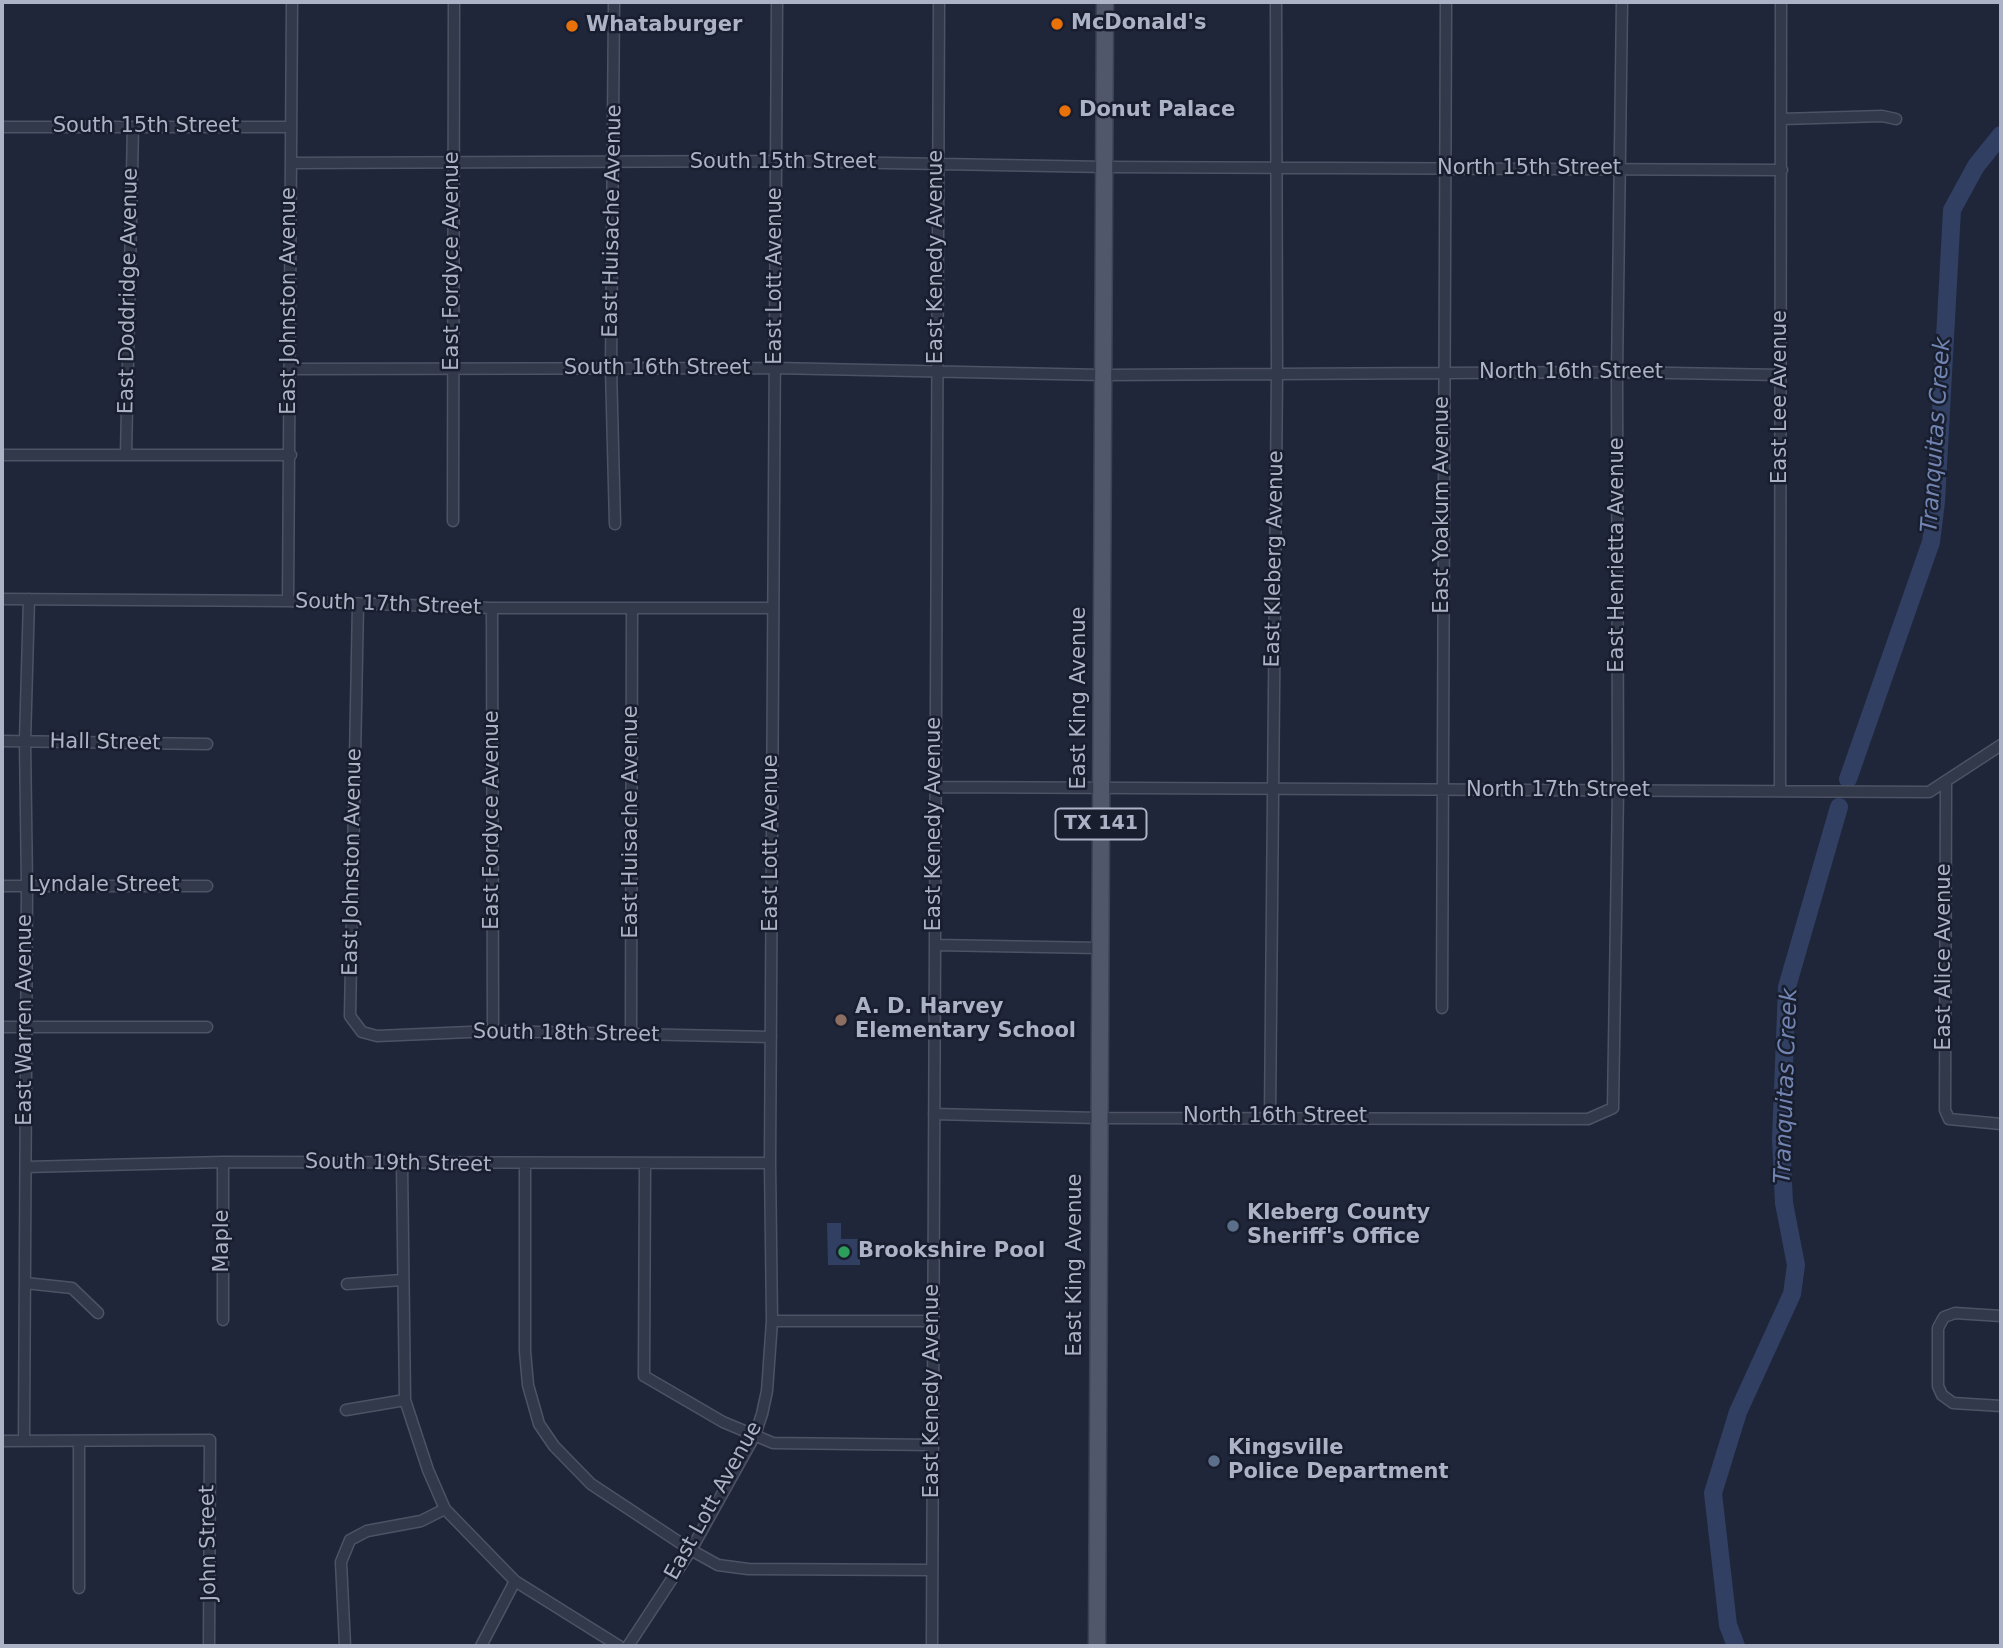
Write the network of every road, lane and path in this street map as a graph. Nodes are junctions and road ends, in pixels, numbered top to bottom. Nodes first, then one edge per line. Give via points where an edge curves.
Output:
1 (292, 2) edge
2 (454, 2) edge
3 (614, 2) edge
4 (777, 2) edge
5 (939, 2) edge
6 (1105, 2) edge
7 (1276, 2) edge
8 (1446, 2) edge
9 (1622, 2) edge
10 (1781, 2) edge
11 (1782, 119) junction
12 (1896, 119) dead end
13 (2, 127) edge
14 (133, 127) junction
15 (291, 127) junction
16 (776, 161) junction
17 (453, 162) junction
18 (291, 163) junction
19 (613, 163) junction
20 (938, 164) junction
21 (1275, 166) junction
22 (1106, 167) junction
23 (1621, 168) junction
24 (1444, 169) junction
25 (1782, 170) junction
26 (289, 369) junction
27 (452, 369) junction
28 (611, 369) junction
29 (775, 369) junction
30 (937, 372) junction
31 (1617, 372) junction
32 (1443, 373) junction
33 (1277, 374) junction
34 (1102, 375) junction
35 (1781, 375) junction
36 (2, 454) edge
37 (125, 455) junction
38 (291, 455) junction
39 (453, 520) dead end
40 (615, 524) dead end
41 (2, 599) edge
42 (29, 599) junction
43 (288, 601) junction
44 (358, 604) junction
45 (492, 608) junction
46 (632, 608) junction
47 (774, 608) junction
48 (2, 741) edge
49 (25, 741) junction
50 (207, 744) dead end
51 (2001, 745) edge
52 (1946, 783) junction
53 (935, 787) junction
54 (1101, 788) junction
55 (1272, 790) junction
56 (1443, 790) junction
57 (1618, 791) junction
58 (1780, 791) junction
59 (2, 886) edge
60 (27, 886) junction
61 (207, 886) dead end
62 (935, 945) junction
63 (1100, 948) junction
64 (1442, 1008) dead end
65 (2, 1027) edge
66 (25, 1027) junction
67 (207, 1027) dead end
68 (494, 1031) junction
69 (362, 1032) joint
70 (631, 1035) junction
71 (771, 1037) junction
72 (1613, 1108) joint
73 (934, 1114) junction
74 (1270, 1117) junction
75 (1098, 1118) junction
76 (2001, 1124) edge
77 (223, 1162) junction
78 (770, 1163) junction
79 (402, 1164) junction
80 (645, 1164) junction
81 (525, 1165) junction
82 (26, 1167) junction
83 (402, 1280) junction
84 (25, 1283) junction
85 (347, 1284) dead end
86 (98, 1313) dead end
87 (2001, 1316) edge
88 (223, 1321) dead end
89 (772, 1321) junction
90 (933, 1321) junction
91 (405, 1400) junction
92 (2001, 1406) edge
93 (346, 1410) dead end
94 (755, 1435) junction
95 (24, 1440) junction
96 (2, 1441) edge
97 (79, 1442) junction
98 (933, 1445) junction
99 (445, 1509) junction
100 (691, 1550) junction
101 (932, 1570) junction
102 (515, 1581) junction
103 (79, 1588) dead end
104 (209, 1646) edge
105 (345, 1646) edge
106 (481, 1646) edge
107 (619, 1646) edge
108 (628, 1646) edge
109 (932, 1646) edge
110 (1097, 1646) edge

1 - 15 street, East Johnston Avenue
2 - 17 street, East Fordyce Avenue
3 - 19 street, East Huisache Avenue
4 - 16 street, East Lott Avenue
5 - 20 street, East Kenedy Avenue
6 - 22 main road, East King Avenue / TX 141
7 - 21 street, East Kleberg Avenue
8 - 24 street, East Yoakum Avenue
9 - 23 street, East Henrietta Avenue
10 - 11 street, East Lee Avenue
11 - 12 street
11 - 25 street, East Lee Avenue
13 - 14 street, South 15th Street
14 - 15 street, South 15th Street
14 - 37 street, East Doddridge Avenue
15 - 18 street, East Johnston Avenue
16 - 19 street, South 15th Street
16 - 20 street, South 15th Street
16 - 29 street, East Lott Avenue
17 - 18 street, South 15th Street
17 - 19 street, South 15th Street
17 - 27 street, East Fordyce Avenue
18 - 26 street, East Johnston Avenue
19 - 28 street, East Huisache Avenue
20 - 22 street, South 15th Street
20 - 30 street, East Kenedy Avenue
21 - 22 street, South 15th Street
21 - 24 street, North 15th Street
21 - 33 street, East Kleberg Avenue
22 - 34 main road, East King Avenue / TX 141
23 - 24 street, North 15th Street
23 - 25 street, North 15th Street
23 - 31 street, East Henrietta Avenue
24 - 32 street, East Yoakum Avenue
25 - 35 street, East Lee Avenue
26 - 27 street, South 16th Street
26 - 38 street, East Johnston Avenue
27 - 28 street, South 16th Street
27 - 39 street, East Fordyce Avenue
28 - 29 street, South 16th Street
28 - 40 street, East Huisache Avenue
29 - 30 street, South 16th Street
29 - 47 street, East Lott Avenue
30 - 34 street, South 16th Street
30 - 53 street, East Kenedy Avenue
31 - 32 street, North 16th Street
31 - 35 street, North 16th Street
31 - 57 street, East Henrietta Avenue
32 - 33 street, North 16th Street
32 - 56 street, East Yoakum Avenue
33 - 34 street, South 16th Street
33 - 55 street, East Kleberg Avenue
34 - 54 main road, East King Avenue / TX 141
35 - 58 street, East Lee Avenue
36 - 37 street
37 - 38 street
38 - 43 street, East Johnston Avenue
41 - 42 street, South 17th Street
42 - 43 street, South 17th Street
42 - 49 street, East Warren Avenue
43 - 44 street, South 17th Street
44 - 45 street, South 17th Street
44 - 69 street, East Johnston Avenue via 350,1016
45 - 46 street, South 17th Street
45 - 68 street, East Fordyce Avenue
46 - 47 street, South 17th Street
46 - 70 street, East Huisache Avenue
47 - 71 street, East Lott Avenue
48 - 49 street, Hall Street
49 - 50 street, Hall Street
49 - 60 street, East Warren Avenue
51 - 52 street, North 17th Street
52 - 58 street, North 17th Street via 1929,792
52 - 76 street, East Alice Avenue via 1945,1110 1949,1119 1960,1122
53 - 54 street
53 - 62 street, East Kenedy Avenue
54 - 55 street, North 17th Street
54 - 63 main road, East King Avenue / TX 141
55 - 56 street, North 17th Street
55 - 74 street, East Kleberg Avenue
56 - 57 street, North 17th Street
56 - 64 street, East Yoakum Avenue
57 - 58 street, North 17th Street
57 - 72 street, East Henrietta Avenue
59 - 60 street, Lyndale Street
60 - 61 street, Lyndale Street
60 - 66 street, East Warren Avenue
62 - 63 street
62 - 73 street, East Kenedy Avenue
63 - 75 main road, East King Avenue / TX 141
65 - 66 street
66 - 67 street
66 - 82 street, East Warren Avenue
68 - 69 street, South 18th Street via 377,1036
68 - 70 street, South 18th Street
70 - 71 street, South 18th Street
71 - 78 street, East Lott Avenue
72 - 74 street, North 16th Street via 1588,1119
73 - 75 street, North 16th Street
73 - 90 street, East Kenedy Avenue
74 - 75 street, North 16th Street
75 - 110 main road, East King Avenue / TX 141
77 - 79 street, South 19th Street
77 - 82 street, South 19th Street
77 - 88 street, Maple
78 - 80 street, South 19th Street
78 - 89 street, East Lott Avenue
79 - 81 street, South 19th Street
79 - 83 street
80 - 81 street, South 19th Street
80 - 94 street via 644,1376 723,1422
81 - 100 street via 525,1351 539,1424 554,1447 591,1484
82 - 84 street, East Warren Avenue
83 - 85 street
83 - 91 street
84 - 86 street via 72,1288
84 - 95 street, East Warren Avenue
87 - 92 street via 1955,1313 1944,1317 1938,1328 1938,1386 1953,1403
89 - 90 street
89 - 94 street, East Lott Avenue via 767,1391
90 - 98 street, East Kenedy Avenue
91 - 93 street
91 - 99 street
94 - 98 street via 794,1445
94 - 100 street, East Lott Avenue
95 - 96 street
95 - 97 street
97 - 103 street
97 - 104 street, John Street via 210,1440
98 - 101 street, East Kenedy Avenue
99 - 102 street
99 - 105 street via 421,1521 367,1531 350,1540 341,1562
100 - 101 street via 718,1565 748,1569
100 - 108 street, East Lott Avenue
101 - 109 street, East Kenedy Avenue
102 - 106 street
102 - 107 street

